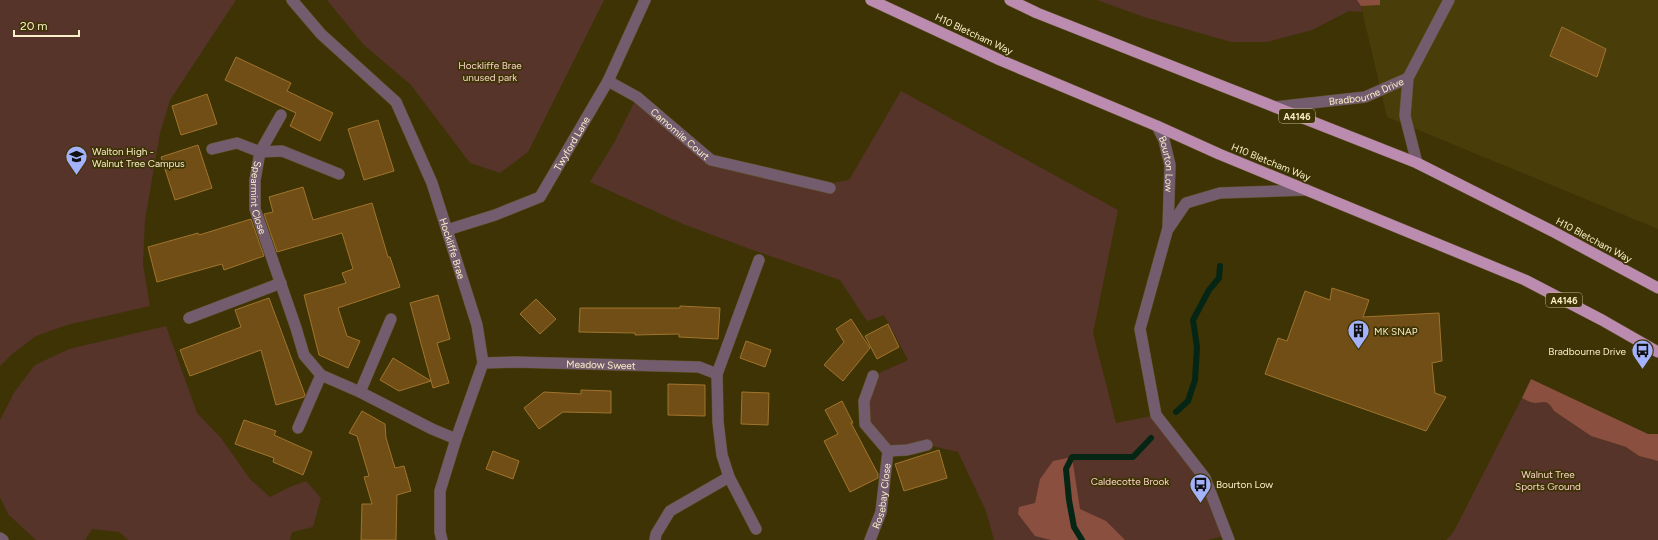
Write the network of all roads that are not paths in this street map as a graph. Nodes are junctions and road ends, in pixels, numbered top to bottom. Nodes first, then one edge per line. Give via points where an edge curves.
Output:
1 (292, 0) edge
2 (645, 0) edge
3 (871, 0) edge
4 (1010, 0) edge
5 (1449, 0) edge
6 (1408, 78) junction
7 (608, 81) junction
8 (1275, 107) junction
9 (281, 115) dead end
10 (1156, 126) junction
11 (212, 149) dead end
12 (260, 152) junction
13 (1417, 163) junction
14 (339, 174) dead end
15 (830, 188) dead end
16 (1307, 190) junction
17 (1168, 228) junction
18 (447, 230) junction
19 (759, 260) dead end
20 (281, 283) junction
21 (1658, 288) edge
22 (189, 318) dead end
23 (391, 319) dead end
24 (1658, 352) edge
25 (483, 363) junction
26 (716, 374) junction
27 (321, 376) junction
28 (873, 376) dead end
29 (360, 392) junction
30 (298, 428) dead end
31 (456, 439) junction
32 (927, 445) dead end
33 (888, 451) junction
34 (729, 477) junction
35 (756, 529) dead end
36 (0, 538) edge
37 (4, 540) edge
38 (442, 540) edge
39 (655, 540) edge
40 (870, 540) edge
41 (1229, 540) edge

1 - 18 street, Hockliffe Brae via 321,34 396,102 432,183
2 - 7 street, Twyford Lane
3 - 10 highway, H10 Bletcham Way / A4146 via 1000,60
4 - 8 highway, H10 Bletcham Way / A4146
5 - 6 street, Bradbourne Drive
6 - 8 street, Bradbourne Drive via 1365,97
6 - 13 street, Bradbourne Drive via 1405,116
7 - 15 street, Camomile Court via 637,97 710,160
7 - 18 street, Twyford Lane via 540,197
8 - 13 highway, H10 Bletcham Way / A4146
9 - 12 street, Spearmint Close
10 - 16 highway, H10 Bletcham Way / A4146
10 - 17 street, Bourton Low via 1164,140 1170,165
11 - 12 street via 237,142
12 - 14 street via 282,151
12 - 20 street, Spearmint Close via 255,180 255,209
13 - 21 highway, H10 Bletcham Way / A4146
16 - 17 street, Bourton Low via 1220,193 1186,203
16 - 24 highway, H10 Bletcham Way / A4146 via 1525,280
17 - 41 street, Bourton Low via 1140,329 1156,415 1205,478
18 - 25 street, Hockliffe Brae via 477,325
19 - 26 street
20 - 22 street
20 - 27 street, Spearmint Close via 304,355
23 - 29 street
25 - 26 street, Meadow Sweet via 699,367
25 - 31 street, Hockliffe Brae
26 - 34 street via 722,455
27 - 29 street, Spearmint Close
27 - 30 street
28 - 33 street, Rosebay Close via 864,401 865,424
29 - 31 street, Spearmint Close
31 - 38 street, Hockliffe Brae via 440,491
32 - 33 street, Rosebay Close
33 - 40 street, Rosebay Close via 881,512
34 - 35 street
34 - 39 street via 670,511
36 - 37 street

